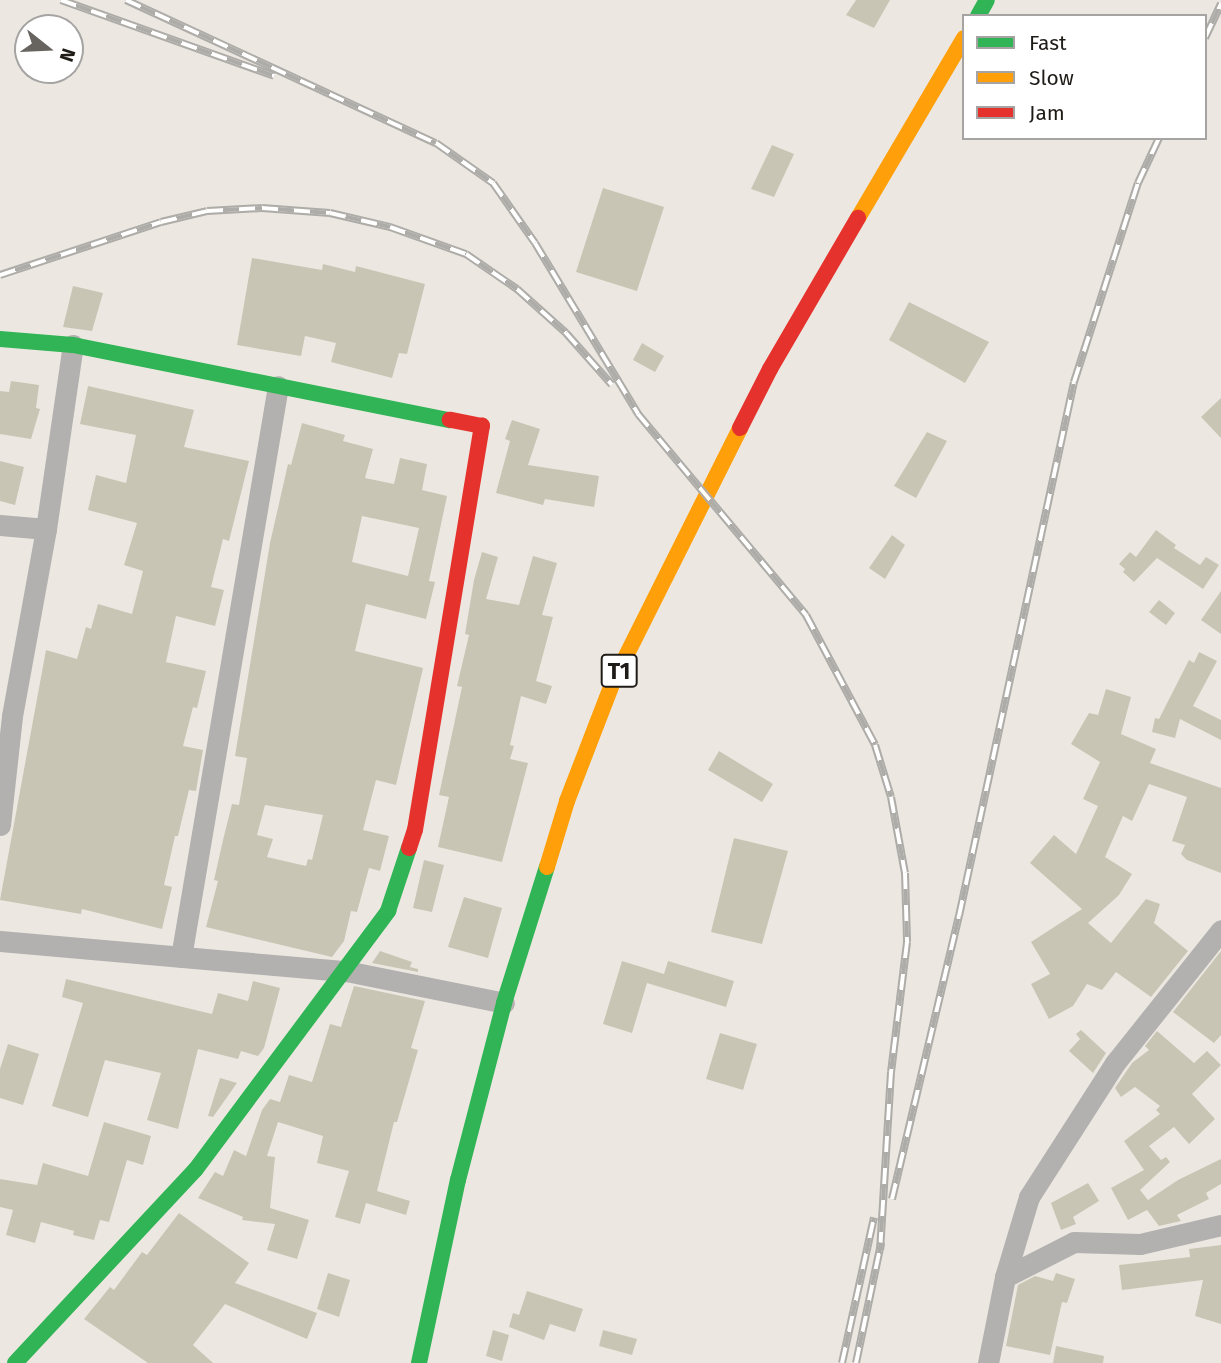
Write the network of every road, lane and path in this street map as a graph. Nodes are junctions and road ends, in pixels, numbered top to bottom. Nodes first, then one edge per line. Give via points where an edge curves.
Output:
1 (962, 41) edge
2 (0, 339) edge
3 (73, 345) junction
4 (278, 386) junction
5 (0, 526) edge
6 (46, 530) junction
7 (6, 719) edge
8 (0, 825) edge
9 (1221, 930) edge
10 (0, 941) edge
11 (181, 957) junction
12 (346, 971) junction
13 (504, 1003) junction
14 (1221, 1225) edge
15 (1005, 1278) junction
16 (15, 1363) edge
17 (419, 1363) edge
18 (988, 1363) edge

1 - 13 main road, T1 via 770,369 613,682 567,802
2 - 3 main road
3 - 4 main road
3 - 6 street
4 - 11 street
4 - 12 main road via 482,426 415,830 388,911
5 - 6 street
6 - 7 street
7 - 8 street
9 - 15 street via 1115,1063 1029,1197
10 - 11 street
11 - 12 street
12 - 13 street
12 - 16 main road via 196,1169
13 - 17 main road, T1 via 458,1180
14 - 15 street via 1140,1244 1074,1242
15 - 18 street

